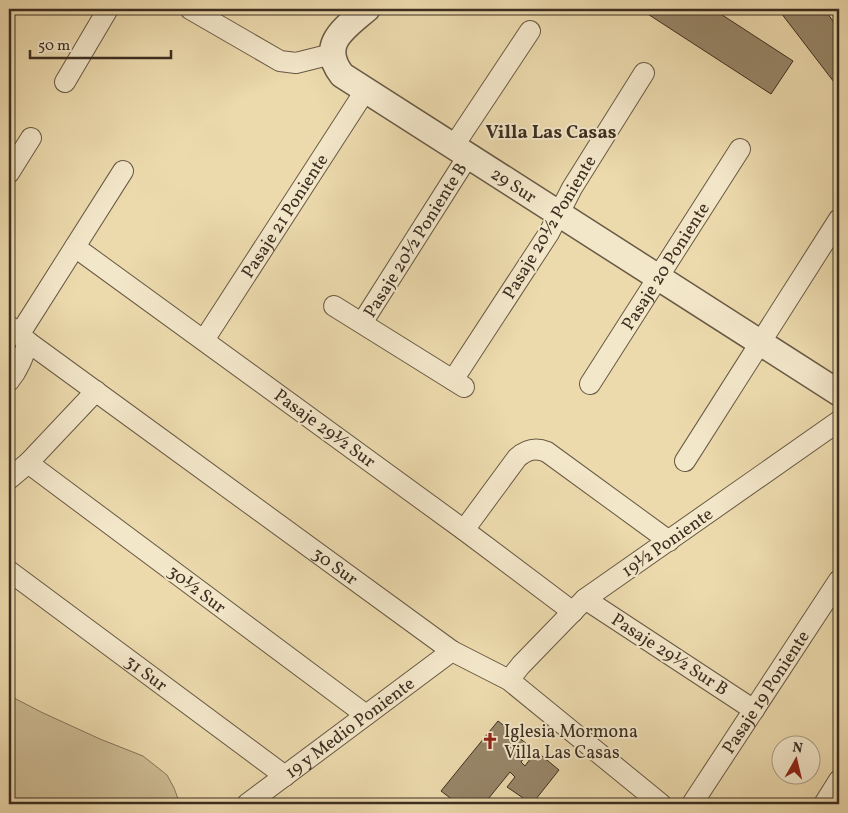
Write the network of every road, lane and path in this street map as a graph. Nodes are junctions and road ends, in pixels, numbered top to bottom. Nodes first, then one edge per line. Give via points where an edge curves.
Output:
1 (108, 9) edge
2 (190, 9) edge
3 (367, 9) edge
4 (530, 31) dead end
5 (332, 54) junction
6 (644, 73) dead end
7 (65, 82) dead end
8 (365, 91) junction
9 (31, 138) dead end
10 (740, 149) dead end
11 (460, 151) junction
12 (123, 171) dead end
13 (9, 173) edge
14 (559, 214) junction
15 (839, 219) edge
16 (75, 247) junction
17 (658, 278) junction
18 (334, 306) dead end
19 (362, 323) junction
20 (19, 334) edge
21 (204, 340) junction
22 (760, 343) junction
23 (9, 381) edge
24 (590, 384) dead end
25 (96, 391) junction
26 (839, 393) edge
27 (839, 421) edge
28 (684, 461) dead end
29 (28, 463) junction
30 (9, 479) edge
31 (464, 530) junction
32 (669, 541) junction
33 (9, 571) edge
34 (839, 580) edge
35 (579, 605) junction
36 (452, 651) junction
37 (509, 680) junction
38 (754, 710) junction
39 (366, 715) junction
40 (285, 776) junction
41 (839, 780) edge
42 (247, 804) edge
43 (661, 804) edge
44 (692, 804) edge
45 (825, 804) edge

1 - 7 street
2 - 5 street via 280,61 296,63
3 - 5 street via 338,34
4 - 11 street, Pasaje 20½ Poniente B
5 - 8 street, 29 Sur via 342,75
6 - 14 street, Pasaje 20½ Poniente
8 - 11 street, 29 Sur
8 - 21 street, Pasaje 21 Poniente
9 - 13 street
10 - 17 street, Pasaje 20 Poniente
11 - 14 street, 29 Sur
11 - 19 street, Pasaje 20½ Poniente B
12 - 16 street
14 - 17 street, 29 Sur
14 - 19 street, Pasaje 20½ Poniente via 458,384
15 - 22 street
16 - 20 street
16 - 21 street, Pasaje 29½ Sur
17 - 22 street, 29 Sur
17 - 24 street, Pasaje 20 Poniente
18 - 19 street
20 - 23 street via 22,360
20 - 25 street, 30 Sur
21 - 31 street, Pasaje 29½ Sur
22 - 26 street, 29 Sur
22 - 28 street
25 - 29 street
25 - 36 street, 30 Sur
27 - 32 street, 19½ Poniente
29 - 30 street
29 - 39 street, 30½ Sur
31 - 32 street via 517,458 532,450 547,452
31 - 35 street, Pasaje 29½ Sur
32 - 35 street, 19½ Poniente
33 - 40 street, 31 Sur
34 - 38 street, Pasaje 19 Poniente
35 - 37 street, 19½ Poniente
35 - 38 street, Pasaje 29½ Sur B
36 - 37 street, 30 Sur
36 - 39 street, 19 y Medio Poniente
37 - 43 street, 30 Sur
38 - 44 street, Pasaje 19 Poniente
39 - 40 street, 19 y Medio Poniente
40 - 42 street, 19 y Medio Poniente
41 - 45 street

